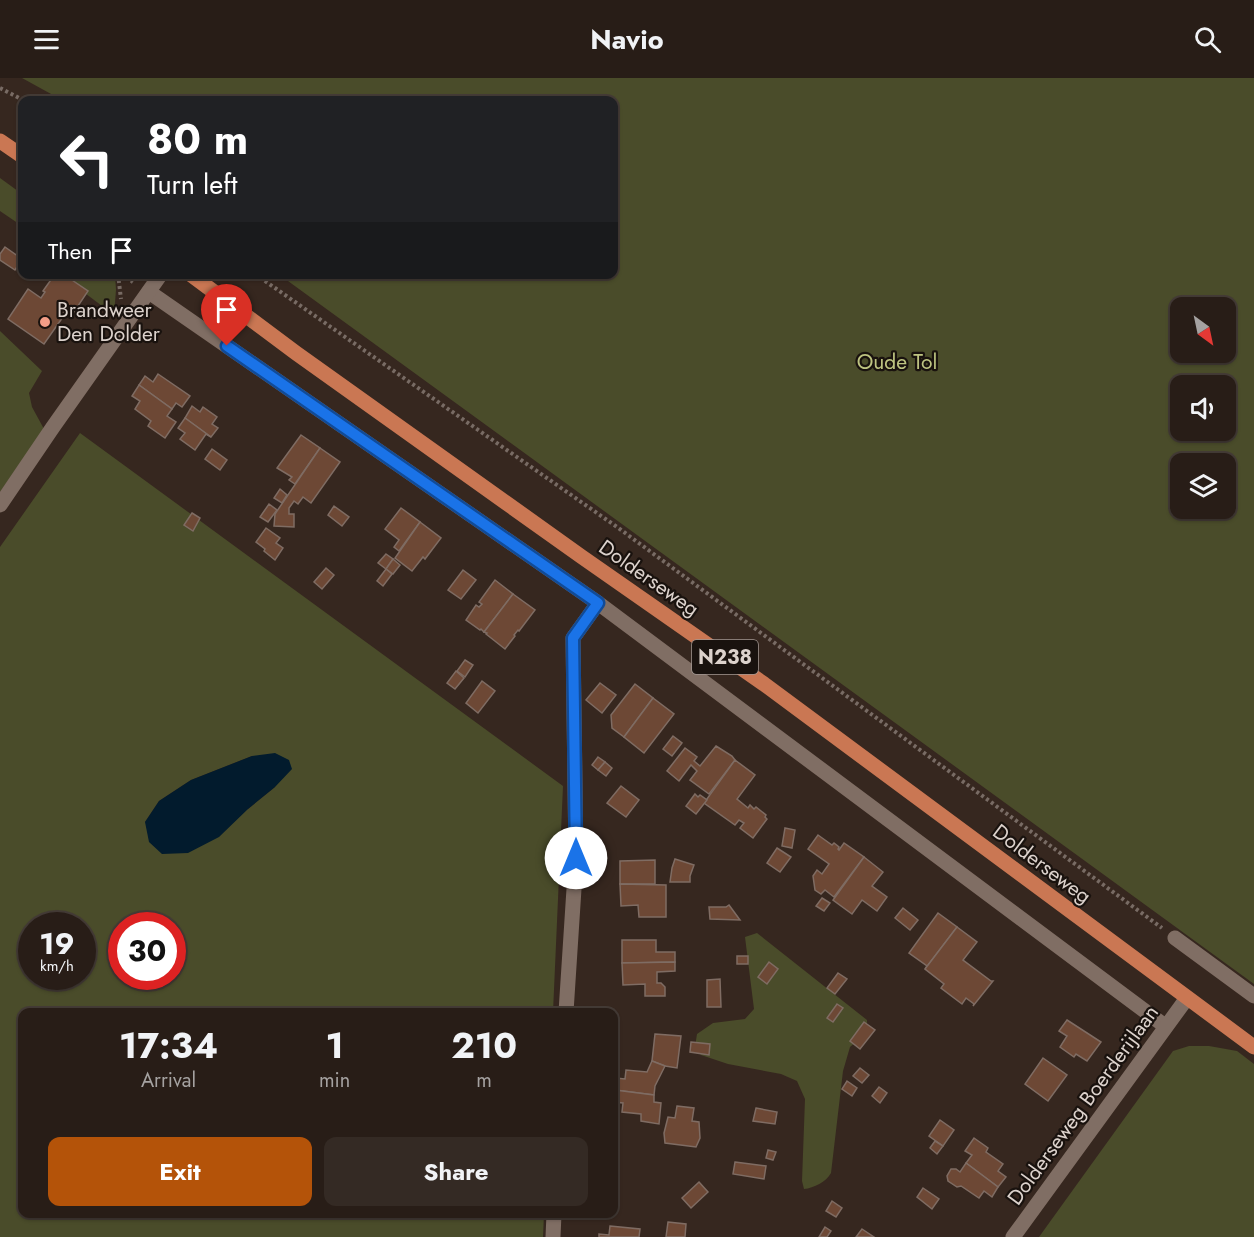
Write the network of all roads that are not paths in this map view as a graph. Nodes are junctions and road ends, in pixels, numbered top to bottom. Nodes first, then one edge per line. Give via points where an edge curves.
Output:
1 (0, 141) edge
2 (18, 153) edge
3 (157, 279) edge
4 (197, 279) edge
5 (148, 292) junction
6 (0, 505) edge
7 (598, 603) junction
8 (1175, 938) road end
9 (1254, 996) edge
10 (1187, 998) junction
11 (566, 1008) edge
12 (1165, 1026) junction
13 (1254, 1047) edge
14 (554, 1218) edge
15 (553, 1237) edge
16 (1013, 1237) edge

1 - 2 main road
3 - 5 street
4 - 10 main road, Dolderseweg / N238 via 764,684
5 - 6 street
5 - 7 street
7 - 11 street via 573,638 576,858
7 - 12 street
8 - 9 street
10 - 12 street, Dolderseweg Boerderijlaan
10 - 13 main road, Dolderseweg / N238
12 - 16 street, Dolderseweg Boerderijlaan
14 - 15 street

